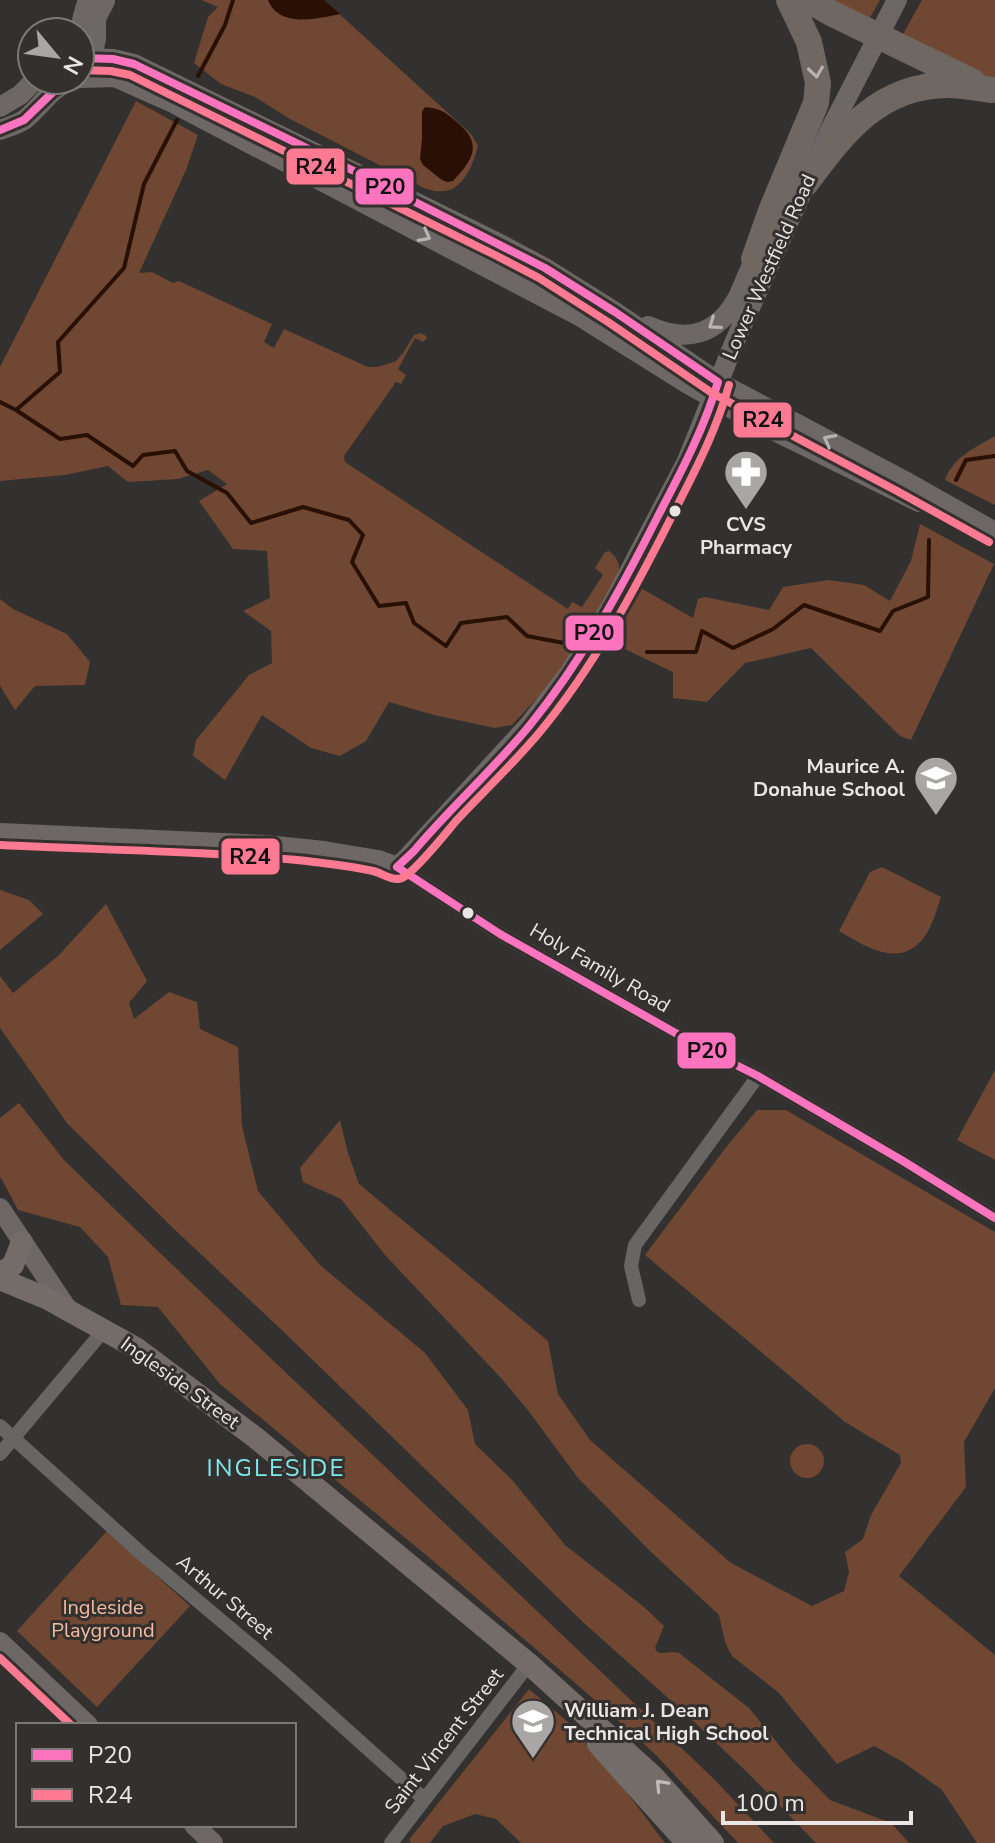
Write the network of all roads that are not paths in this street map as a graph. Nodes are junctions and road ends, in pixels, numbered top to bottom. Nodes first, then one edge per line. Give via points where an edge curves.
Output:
1 (789, 0) edge
2 (808, 0) edge
3 (897, 0) edge
4 (96, 1) edge
5 (82, 16) edge
6 (878, 36) junction
7 (96, 59) edge
8 (134, 64) junction
9 (96, 68) edge
10 (96, 77) edge
11 (105, 77) junction
12 (993, 91) edge
13 (18, 96) edge
14 (46, 96) edge
15 (0, 107) edge
16 (0, 130) edge
17 (806, 183) junction
18 (788, 225) junction
19 (754, 259) junction
20 (615, 312) junction
21 (715, 390) junction
22 (995, 535) edge
23 (0, 833) edge
24 (397, 867) junction
25 (758, 1076) junction
26 (0, 1208) edge
27 (995, 1218) edge
28 (22, 1242) junction
29 (0, 1277) edge
30 (639, 1300) dead end
31 (68, 1310) junction
32 (104, 1330) junction
33 (0, 1426) edge
34 (14, 1438) junction
35 (0, 1454) edge
36 (0, 1642) edge
37 (529, 1664) junction
38 (86, 1723) edge
39 (424, 1799) junction
40 (196, 1827) edge
41 (213, 1843) edge
42 (391, 1843) edge
43 (687, 1843) edge
44 (713, 1843) edge

1 -> 19 highway via 815,63 816,103
2 - 6 highway
3 - 6 street, Lower Westfield Road
4 - 5 street
4 - 8 street via 107,35
6 - 12 highway
6 - 17 street, Lower Westfield Road
7 - 8 street
8 - 20 street via 478,233
9 - 11 street
10 - 11 street
11 -> 21 street via 169,101
12 - 17 highway via 935,86 883,103 850,127
13 - 15 street
14 - 16 street via 26,118
17 - 18 street, Lower Westfield Road
18 - 19 street
18 - 21 street, Lower Westfield Road
19 -> 20 street via 725,317 697,335 671,335
20 - 21 street
21 - 22 street via 842,466
21 - 24 street, Lower Westfield Road via 661,513 568,675 506,753
23 - 24 street via 266,845
24 - 25 street, Holy Family Road via 500,934
25 - 27 street, Holy Family Road
25 - 30 street via 635,1245 631,1274
26 - 28 street
28 - 29 main road via 13,1265
28 - 31 street
29 - 31 main road, Ingleside Street
31 - 32 main road, Ingleside Street
32 - 34 street
32 - 37 main road, Ingleside Street via 161,1365 256,1438
33 - 34 street, Arthur Street
34 - 35 street
34 - 39 street, Arthur Street
36 - 38 street
37 - 39 street, Saint Vincent Street
37 - 43 main road, Ingleside Street
44 -> 37 main road, Ingleside Street via 654,1777
39 - 42 street, Saint Vincent Street
40 - 41 street

